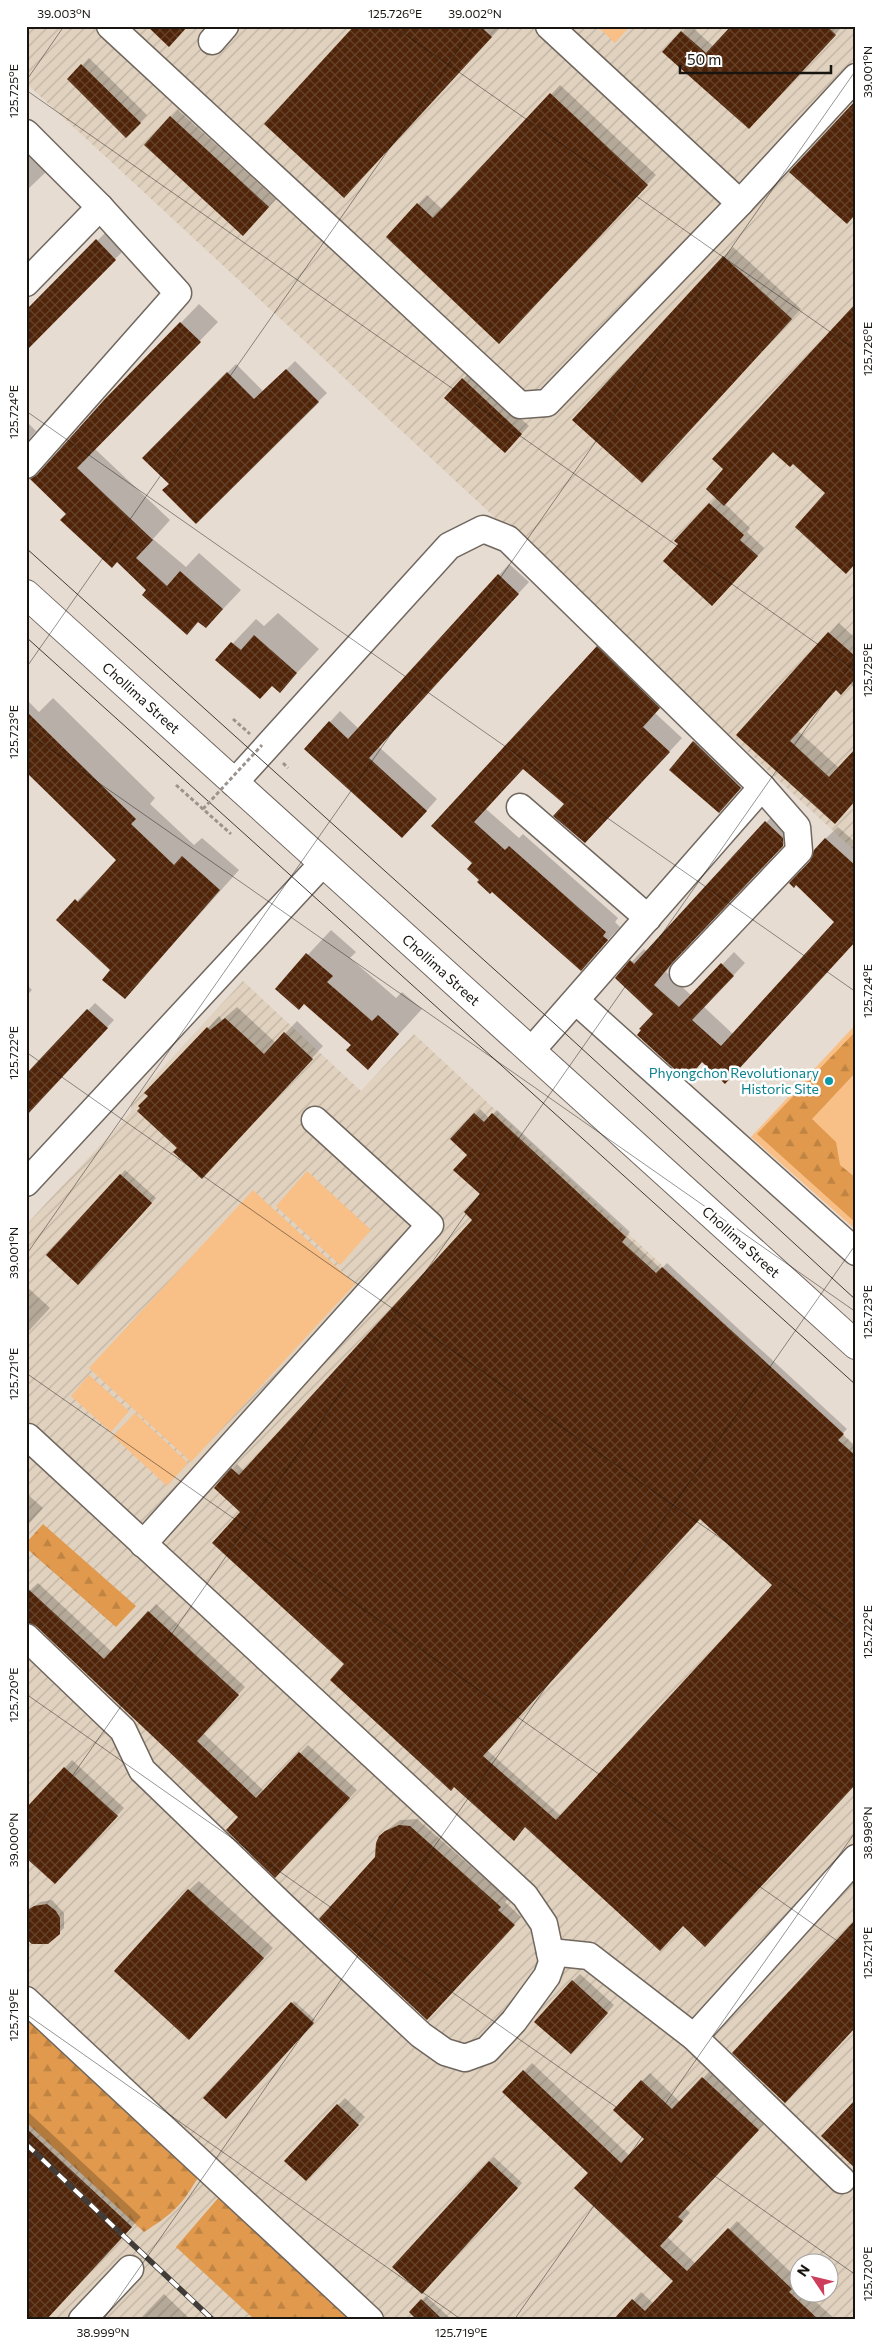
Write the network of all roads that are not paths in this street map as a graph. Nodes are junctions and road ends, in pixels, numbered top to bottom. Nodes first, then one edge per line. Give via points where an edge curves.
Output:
1 (110, 26) edge
2 (549, 26) edge
3 (856, 77) edge
4 (26, 133) edge
5 (740, 202) junction
6 (100, 207) junction
7 (26, 283) edge
8 (26, 465) edge
9 (26, 594) edge
10 (234, 783) junction
11 (762, 787) junction
12 (520, 807) dead end
13 (323, 863) junction
14 (648, 918) junction
15 (683, 973) dead end
16 (576, 1001) junction
17 (531, 1051) junction
18 (315, 1120) dead end
19 (26, 1183) edge
20 (856, 1252) edge
21 (856, 1346) edge
22 (28, 1437) dead end
23 (142, 1544) junction
24 (26, 1637) edge
25 (856, 1858) edge
26 (550, 1952) junction
27 (26, 2000) edge
28 (694, 2037) junction
29 (842, 2180) dead end
30 (130, 2269) dead end
31 (82, 2320) edge
32 (370, 2320) edge

1 - 5 street via 520,404 547,403
2 - 5 street
3 - 5 street
4 - 6 street
6 - 7 street
6 - 8 street via 178,293
9 - 10 highway, Chollima Street
10 - 11 street via 449,546 482,529 508,539
10 - 13 highway, Chollima Street
11 - 14 street
11 - 15 street via 796,827 798,851
12 - 14 street
13 - 17 highway, Chollima Street
13 - 19 street
14 - 16 street
16 - 17 street
16 - 20 street
17 - 21 highway, Chollima Street
18 - 23 street via 430,1225
22 - 23 street
23 - 26 street via 525,1896 544,1924
24 - 26 street via 123,1730 142,1770 283,1906 421,2034 445,2052 465,2058 487,2050 514,2021 547,1976 552,1962
25 - 28 street
26 - 28 street via 589,1956
27 - 32 street
28 - 29 street
30 - 31 street

